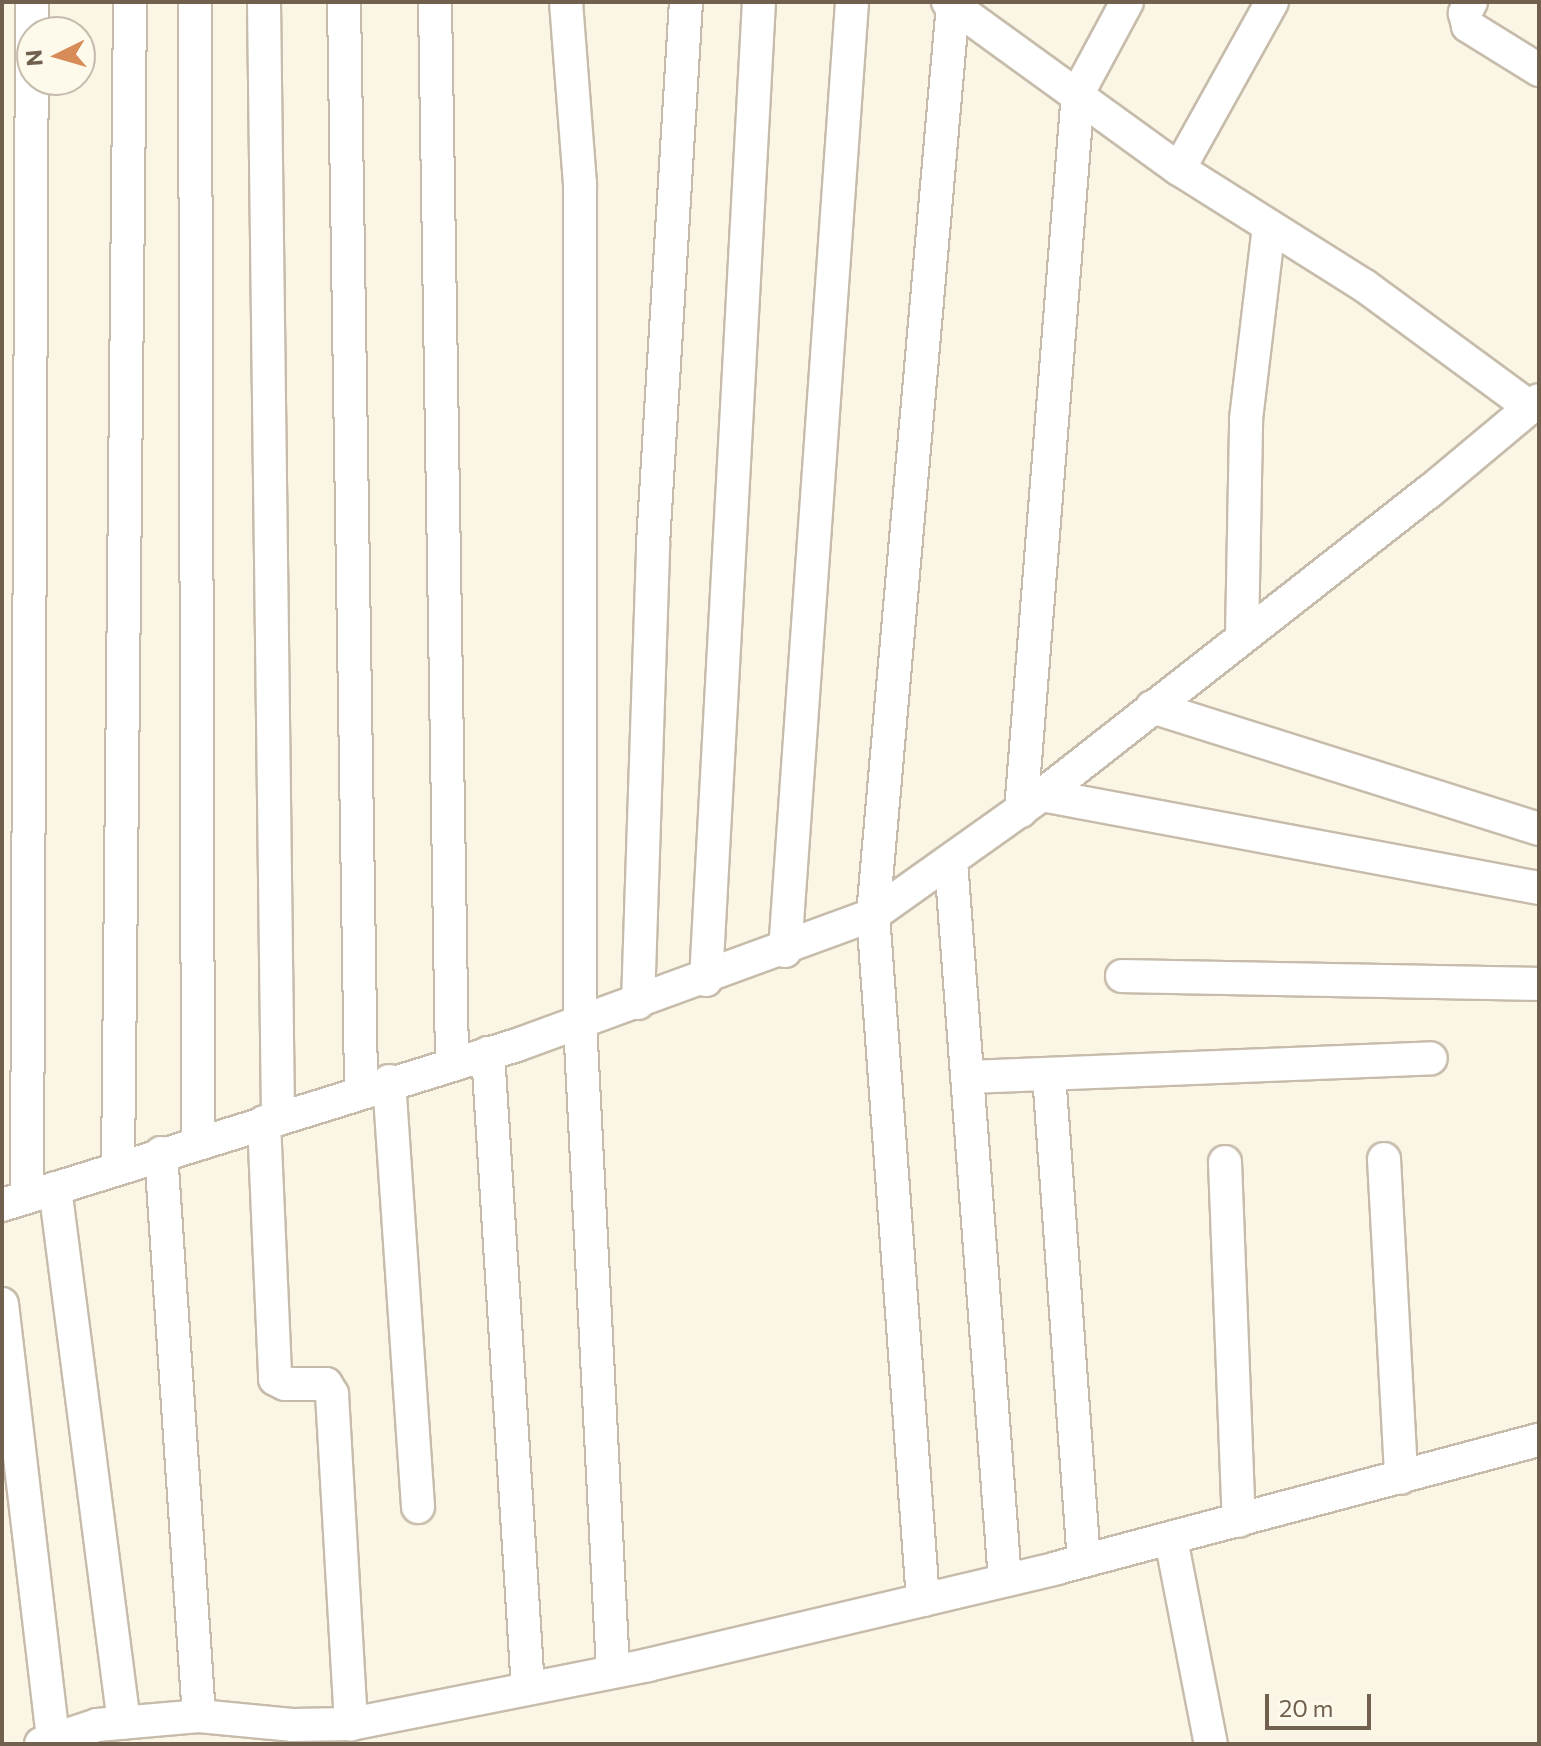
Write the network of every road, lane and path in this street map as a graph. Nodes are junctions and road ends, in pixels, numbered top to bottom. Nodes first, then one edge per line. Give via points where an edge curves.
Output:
1 (32, 2) edge
2 (130, 2) edge
3 (195, 2) edge
4 (264, 2) edge
5 (344, 2) edge
6 (435, 2) edge
7 (566, 2) edge
8 (686, 2) edge
9 (759, 2) edge
10 (852, 2) edge
11 (1127, 2) edge
12 (1272, 2) edge
13 (1471, 2) edge
14 (950, 4) edge
15 (1539, 70) edge
16 (1078, 93) junction
17 (1179, 169) junction
18 (1269, 226) junction
19 (1534, 404) edge
20 (1242, 636) junction
21 (1152, 707) junction
22 (1032, 803) junction
23 (1539, 829) edge
24 (951, 862) junction
25 (1539, 888) edge
26 (873, 915) junction
27 (785, 951) junction
28 (1122, 976) dead end
29 (706, 980) junction
30 (1539, 984) edge
31 (638, 1003) junction
32 (580, 1023) junction
33 (488, 1053) junction
34 (1431, 1058) dead end
35 (452, 1063) junction
36 (1049, 1074) junction
37 (967, 1077) junction
38 (375, 1086) junction
39 (271, 1119) junction
40 (198, 1142) junction
41 (161, 1153) junction
42 (1384, 1159) dead end
43 (1225, 1162) dead end
44 (118, 1168) junction
45 (28, 1196) edge
46 (2, 1304) edge
47 (1539, 1440) edge
48 (1401, 1478) junction
49 (418, 1507) dead end
50 (1239, 1521) junction
51 (1171, 1539) junction
52 (1084, 1561) junction
53 (1005, 1580) junction
54 (923, 1600) junction
55 (613, 1671) junction
56 (528, 1688) junction
57 (199, 1716) junction
58 (124, 1723) junction
59 (351, 1724) junction
60 (47, 1742) edge
61 (1211, 1744) edge

1 - 45 street
2 - 44 street
3 - 40 street
4 - 39 street
5 - 38 street
6 - 35 street
7 - 32 street via 580,183
8 - 31 street via 653,544
9 - 29 street
10 - 27 street
11 - 16 street
12 - 17 street
13 - 15 street via 1465,13 1468,26
14 - 16 street
14 - 26 street
16 - 17 street
16 - 22 street
17 - 18 street
18 - 19 street
18 - 20 street via 1246,419
19 - 20 street
20 - 21 street
21 - 22 street
21 - 23 street
22 - 24 street
22 - 25 street
24 - 26 street
24 - 37 street
26 - 27 street
26 - 54 street
27 - 29 street
28 - 30 street
29 - 31 street
31 - 32 street
32 - 33 street
32 - 55 street
33 - 35 street
33 - 56 street
34 - 36 street
35 - 38 street
36 - 37 street
36 - 52 street
37 - 53 street
38 - 39 street
38 - 49 street
39 - 40 street
39 - 59 street via 275,1379 285,1384 326,1384 332,1394
40 - 41 street
41 - 44 street
41 - 57 street
42 - 48 street
43 - 50 street
44 - 45 street
45 - 58 street
46 - 60 street
47 - 48 street
48 - 50 street
50 - 51 street
51 - 52 street
51 - 61 street
52 - 53 street
53 - 54 street
54 - 55 street
55 - 56 street
56 - 59 street
57 - 58 street
57 - 59 street via 292,1725
58 - 60 street

